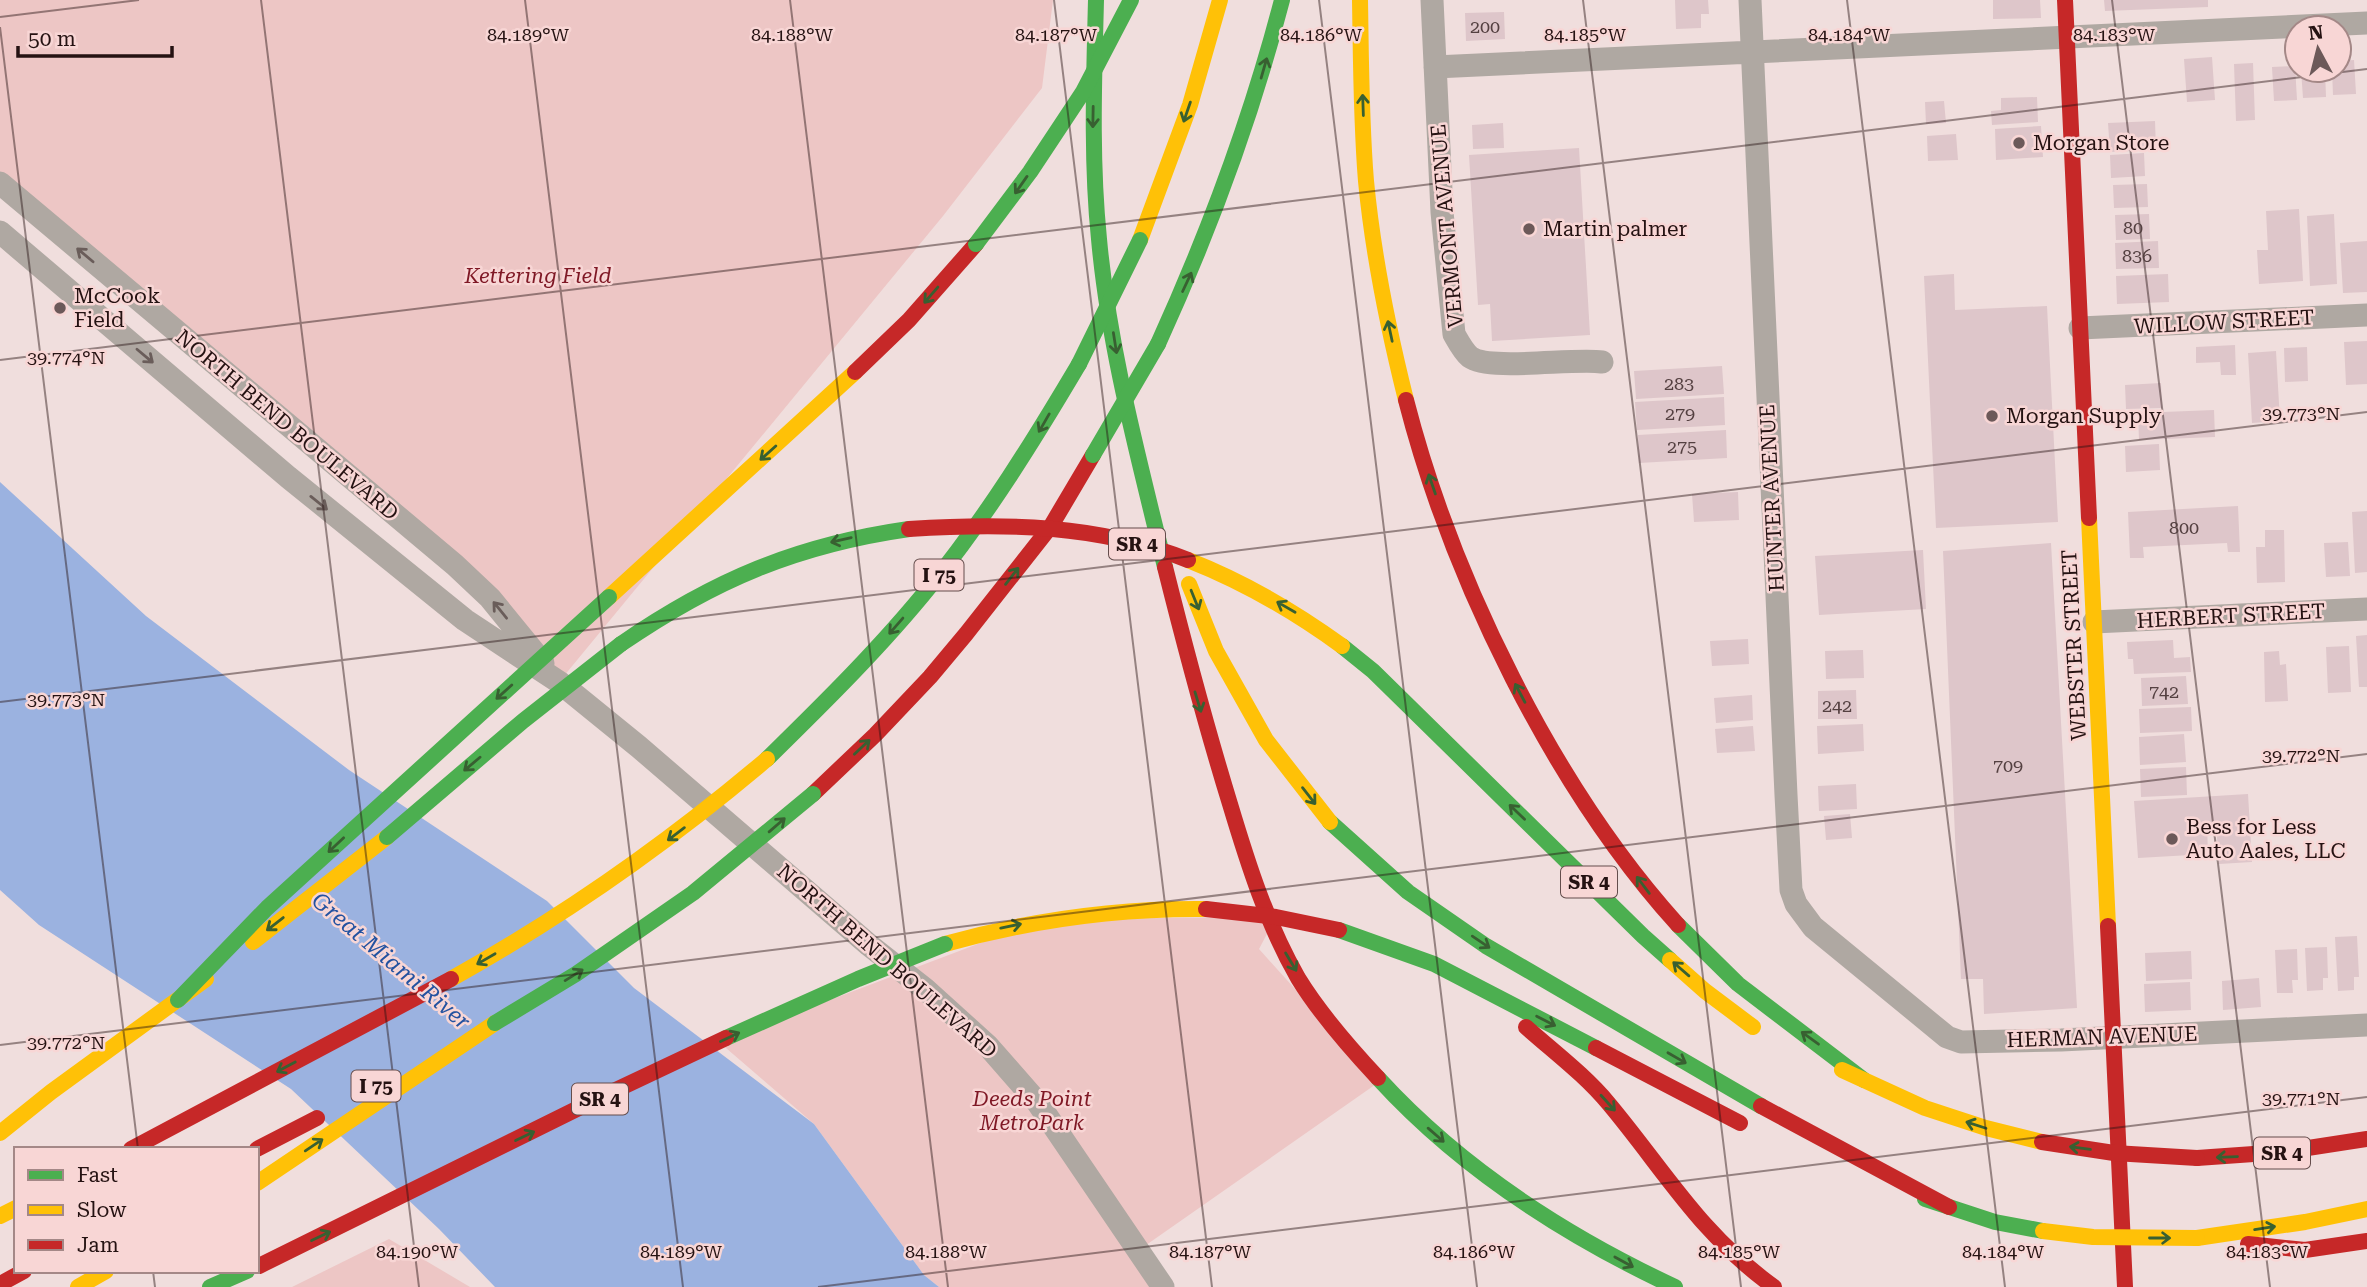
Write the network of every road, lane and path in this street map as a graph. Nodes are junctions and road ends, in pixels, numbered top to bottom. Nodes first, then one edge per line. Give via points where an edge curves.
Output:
1 (1096, 0) edge
2 (1131, 0) edge
3 (1220, 0) edge
4 (1282, 0) edge
5 (1360, 0) edge
6 (1432, 0) edge
7 (1750, 0) edge
8 (2065, 0) edge
9 (2367, 23) edge
10 (2067, 39) junction
11 (1754, 52) junction
12 (1435, 67) junction
13 (0, 184) edge
14 (0, 232) edge
15 (2367, 315) edge
16 (2080, 328) junction
17 (1602, 362) dead end
18 (1141, 469) junction
19 (2367, 609) edge
20 (2094, 622) junction
21 (559, 682) junction
22 (1862, 967) joint
23 (1485, 990) junction
24 (178, 1000) junction
25 (495, 1023) junction
26 (2367, 1025) edge
27 (1764, 1033) dead end
28 (2114, 1036) junction
29 (1807, 1056) dead end
30 (1864, 1080) junction
31 (51, 1092) junction
32 (356, 1097) dead end
33 (334, 1109) dead end
34 (0, 1119) edge
35 (1757, 1132) dead end
36 (0, 1133) edge
37 (2367, 1139) edge
38 (135, 1147) edge
39 (259, 1148) edge
40 (1852, 1173) dead end
41 (259, 1182) edge
42 (1949, 1207) junction
43 (2367, 1209) edge
44 (2197, 1238) junction
45 (2367, 1241) edge
46 (259, 1266) edge
47 (102, 1273) edge
48 (242, 1273) edge
49 (246, 1273) edge
50 (32, 1274) edge
51 (0, 1284) edge
52 (78, 1287) edge
53 (210, 1287) edge
54 (222, 1287) edge
55 (1163, 1287) edge
56 (1675, 1287) edge
57 (1774, 1287) edge
58 (2125, 1287) edge

1 -> 18 main road via 1093,147 1099,242 1119,371
2 -> 24 main road, bridge via 1083,92 1030,172 976,244 909,320 267,908
3 -> 38 main road, I 75, bridge via 1190,105 1140,240 1079,364 1030,447 953,557 871,655 767,759 703,814 584,899 446,982
25 -> 4 main road, I 75, bridge via 693,893 813,794 930,677 1051,526 1158,344 1216,213
30 -> 5 main road via 1717,966 1654,899 1560,764 1483,619 1417,441 1390,334 1369,204
6 - 12 street, VERMONT AVENUE
7 - 11 street, HUNTER AVENUE
8 - 10 main road, WEBSTER STREET
9 - 10 street
10 - 11 street
10 - 16 main road, WEBSTER STREET
11 - 12 street
11 - 22 street, HUNTER AVENUE via 1791,890 1807,921
12 - 17 street, VERMONT AVENUE via 1442,212 1454,334 1459,343 1470,357 1486,363
21 -> 13 street, NORTH BEND BOULEVARD via 490,598 456,565
14 -> 21 street, NORTH BEND BOULEVARD via 454,612
15 - 16 street, WILLOW STREET
16 - 20 main road, WEBSTER STREET
18 -> 42 main road via 1216,651 1266,740 1335,829 1408,892 1486,946 1790,1123
18 -> 56 main road via 1195,691 1224,787 1282,947 1315,1004 1379,1082 1465,1160 1574,1236
19 - 20 street, HERBERT STREET
20 - 28 main road, WEBSTER STREET
21 - 55 street, NORTH BEND BOULEVARD via 988,1046 1038,1103
22 - 28 street, HERMAN AVENUE via 1947,1037 1961,1042
23 -> 35 main road, SR 4
46 -> 23 main road, SR 4, bridge via 685,1057 862,977 1003,927 1074,914 1139,909 1206,909 1276,917 1339,930 1422,959
23 -> 57 main road via 1606,1100 1708,1232 1752,1274
27 -> 24 main road, SR 4, bridge via 1705,991 1643,936 1373,671 1303,617 1210,569 1142,545 1080,531 1012,525 909,529 837,541 708,588 621,644 387,837
24 - 31 main road, SR 4
25 - 32 main road, I 75
41 -> 25 main road
26 - 28 street, HERMAN AVENUE
28 - 58 main road, WEBSTER STREET
29 - 30 main road, SR 4
37 -> 30 main road, SR 4, bridge via 2261,1156 2113,1153 1986,1128 1925,1108
31 - 34 main road
31 - 36 main road, SR 4
33 - 39 main road, I 75
40 - 42 main road
42 -> 44 main road, bridge via 2043,1231 2093,1237
44 -> 43 main road
44 - 45 main road via 2305,1250
47 - 52 main road
48 - 53 main road, SR 4
49 - 54 main road
50 - 51 main road

